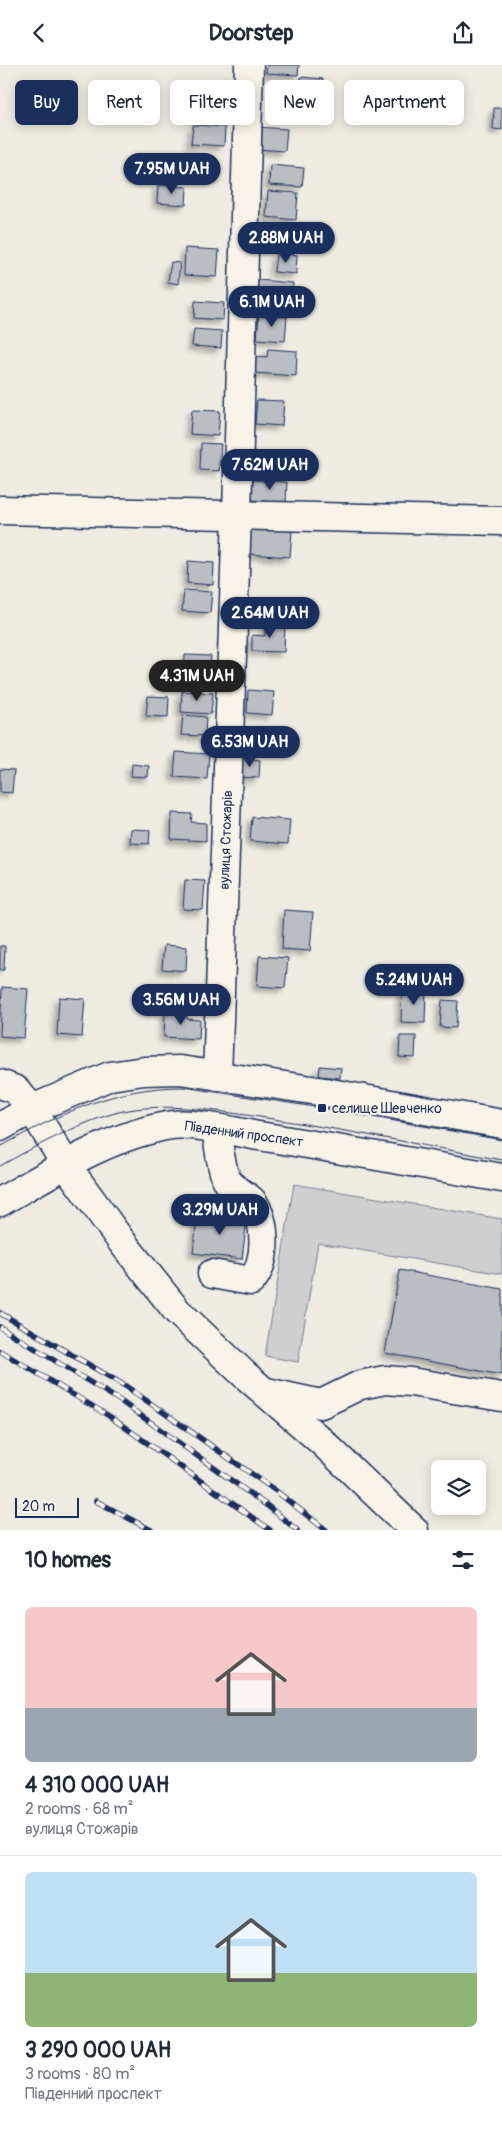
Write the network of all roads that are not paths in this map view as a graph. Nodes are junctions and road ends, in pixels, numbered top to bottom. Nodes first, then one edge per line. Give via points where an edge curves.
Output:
1 (249, 65) edge
2 (0, 510) edge
3 (237, 515) junction
4 (502, 521) edge
5 (217, 1076) junction
6 (0, 1084) edge
7 (32, 1109) junction
8 (502, 1124) edge
9 (0, 1127) edge
10 (216, 1129) junction
11 (66, 1165) junction
12 (502, 1178) edge
13 (0, 1202) edge
14 (212, 1274) dead end
15 (264, 1392) junction
16 (502, 1397) edge
17 (414, 1530) edge

1 - 3 street, вулиця Стожарів
2 - 3 street
3 - 4 street
3 - 5 street, вулиця Стожарів
5 - 7 street via 180,1070 110,1076
5 - 8 street
6 - 7 street via 16,1090
7 - 9 street
7 - 11 street
10 - 11 street, Південний проспект via 175,1125 145,1131 110,1143
10 - 12 street, Південний проспект
10 - 14 street via 226,1180 251,1201 261,1215 263,1234 262,1256 257,1275 251,1281
11 - 13 street, Південний проспект
11 - 15 street via 177,1311
15 - 16 street via 321,1404 360,1385 385,1380
15 - 17 street via 321,1441

